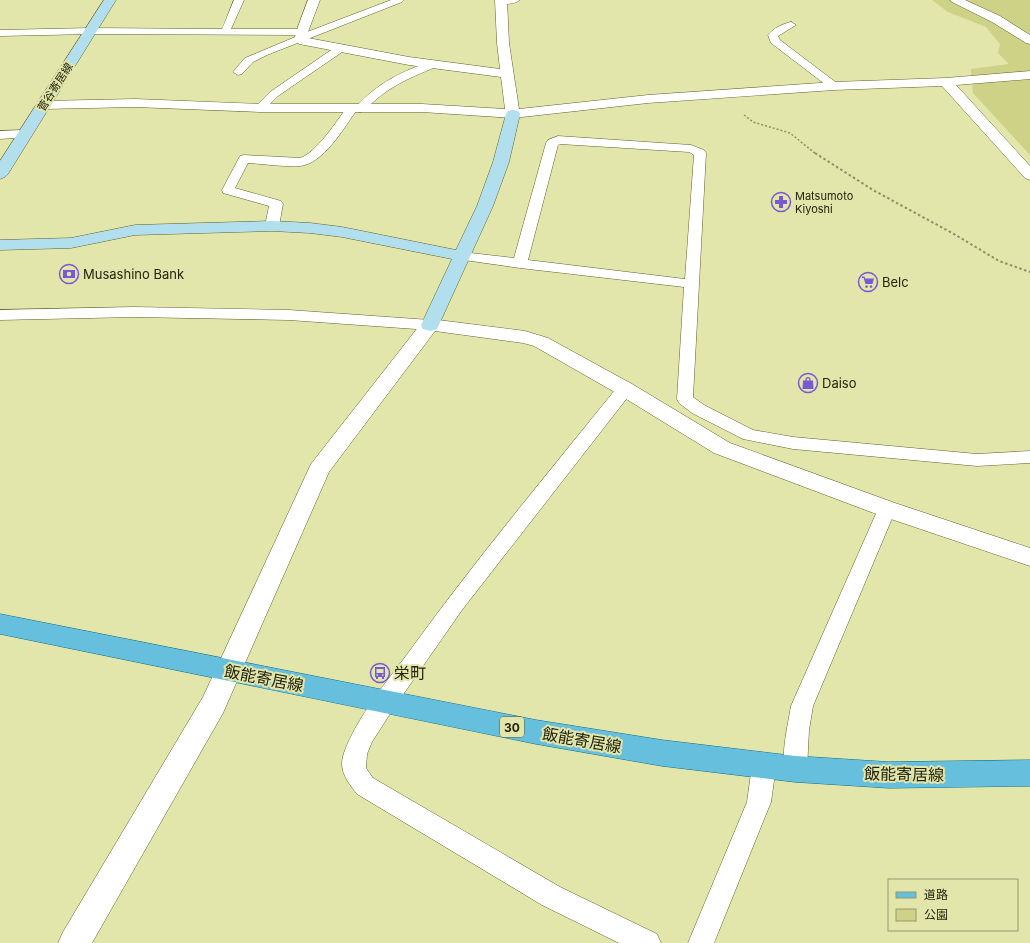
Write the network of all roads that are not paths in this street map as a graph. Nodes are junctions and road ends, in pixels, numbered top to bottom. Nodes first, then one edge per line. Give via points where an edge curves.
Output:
1 (110, 0) edge
2 (239, 0) edge
3 (314, 0) edge
4 (400, 0) edge
5 (515, 0) edge
6 (956, 0) edge
7 (501, 1) edge
8 (791, 25) dead end
9 (91, 31) junction
10 (225, 32) junction
11 (0, 33) edge
12 (301, 35) junction
13 (1030, 40) edge
14 (341, 48) junction
15 (432, 65) junction
16 (238, 72) dead end
17 (506, 74) junction
18 (1030, 76) edge
19 (946, 82) junction
20 (834, 86) junction
21 (44, 104) junction
22 (260, 108) junction
23 (356, 109) junction
24 (513, 114) junction
25 (24, 134) junction
26 (0, 135) edge
27 (0, 174) edge
28 (1030, 175) edge
29 (272, 226) junction
30 (0, 246) edge
31 (462, 256) junction
32 (520, 264) junction
33 (692, 284) junction
34 (0, 315) edge
35 (430, 325) junction
36 (624, 389) junction
37 (1030, 457) edge
38 (887, 509) junction
39 (1030, 557) edge
40 (0, 624) edge
41 (229, 671) junction
42 (385, 702) junction
43 (764, 766) junction
44 (795, 769) junction
45 (1030, 773) edge
46 (74, 943) edge
47 (648, 943) edge
48 (701, 943) edge

1 - 9 street, 菅谷寄居線
2 - 10 lane
3 - 12 street
4 - 12 lane
5 - 7 lane
6 - 13 street via 996,19
7 - 17 street
8 - 20 lane via 773,35 775,41
9 - 10 lane
9 - 11 lane
9 - 21 street, 菅谷寄居線
10 - 12 lane
12 - 14 street via 303,41
12 - 16 lane via 249,60
14 - 15 street
14 - 22 lane via 274,94
15 - 17 street
15 - 23 lane via 385,86
17 - 24 street
18 - 19 street
19 - 20 street
19 - 28 street
20 - 24 street via 648,99
21 - 22 street via 155,103
21 - 25 street, 菅谷寄居線
22 - 23 street
23 - 24 street via 422,108
23 - 29 lane via 310,160 301,162 244,159 228,190 276,204
24 - 31 street via 501,162 485,206
25 - 26 street
25 - 27 street, 菅谷寄居線
29 - 30 street via 135,230 71,243
29 - 31 street via 342,232
31 - 32 lane
31 - 35 street
32 - 33 lane
32 - 33 lane via 552,143 558,140 691,149 700,153
33 - 37 lane via 685,399 698,409 749,435 793,443 977,460
34 - 35 lane via 134,312 281,315
35 - 36 street via 525,337
35 - 41 street via 319,469
36 - 38 street via 722,448
36 - 42 lane via 455,604
38 - 39 street
38 - 44 lane via 802,706
40 - 41 main road, 飯能寄居線 / 30
41 - 42 main road, 飯能寄居線 / 30
41 - 46 street via 213,705
42 - 43 main road, 飯能寄居線 / 30 via 662,754
42 - 47 lane via 355,754 354,771 365,786 551,896
43 - 44 main road, 飯能寄居線 / 30
43 - 48 lane via 759,802
44 - 45 main road, 飯能寄居線 / 30 via 889,775

